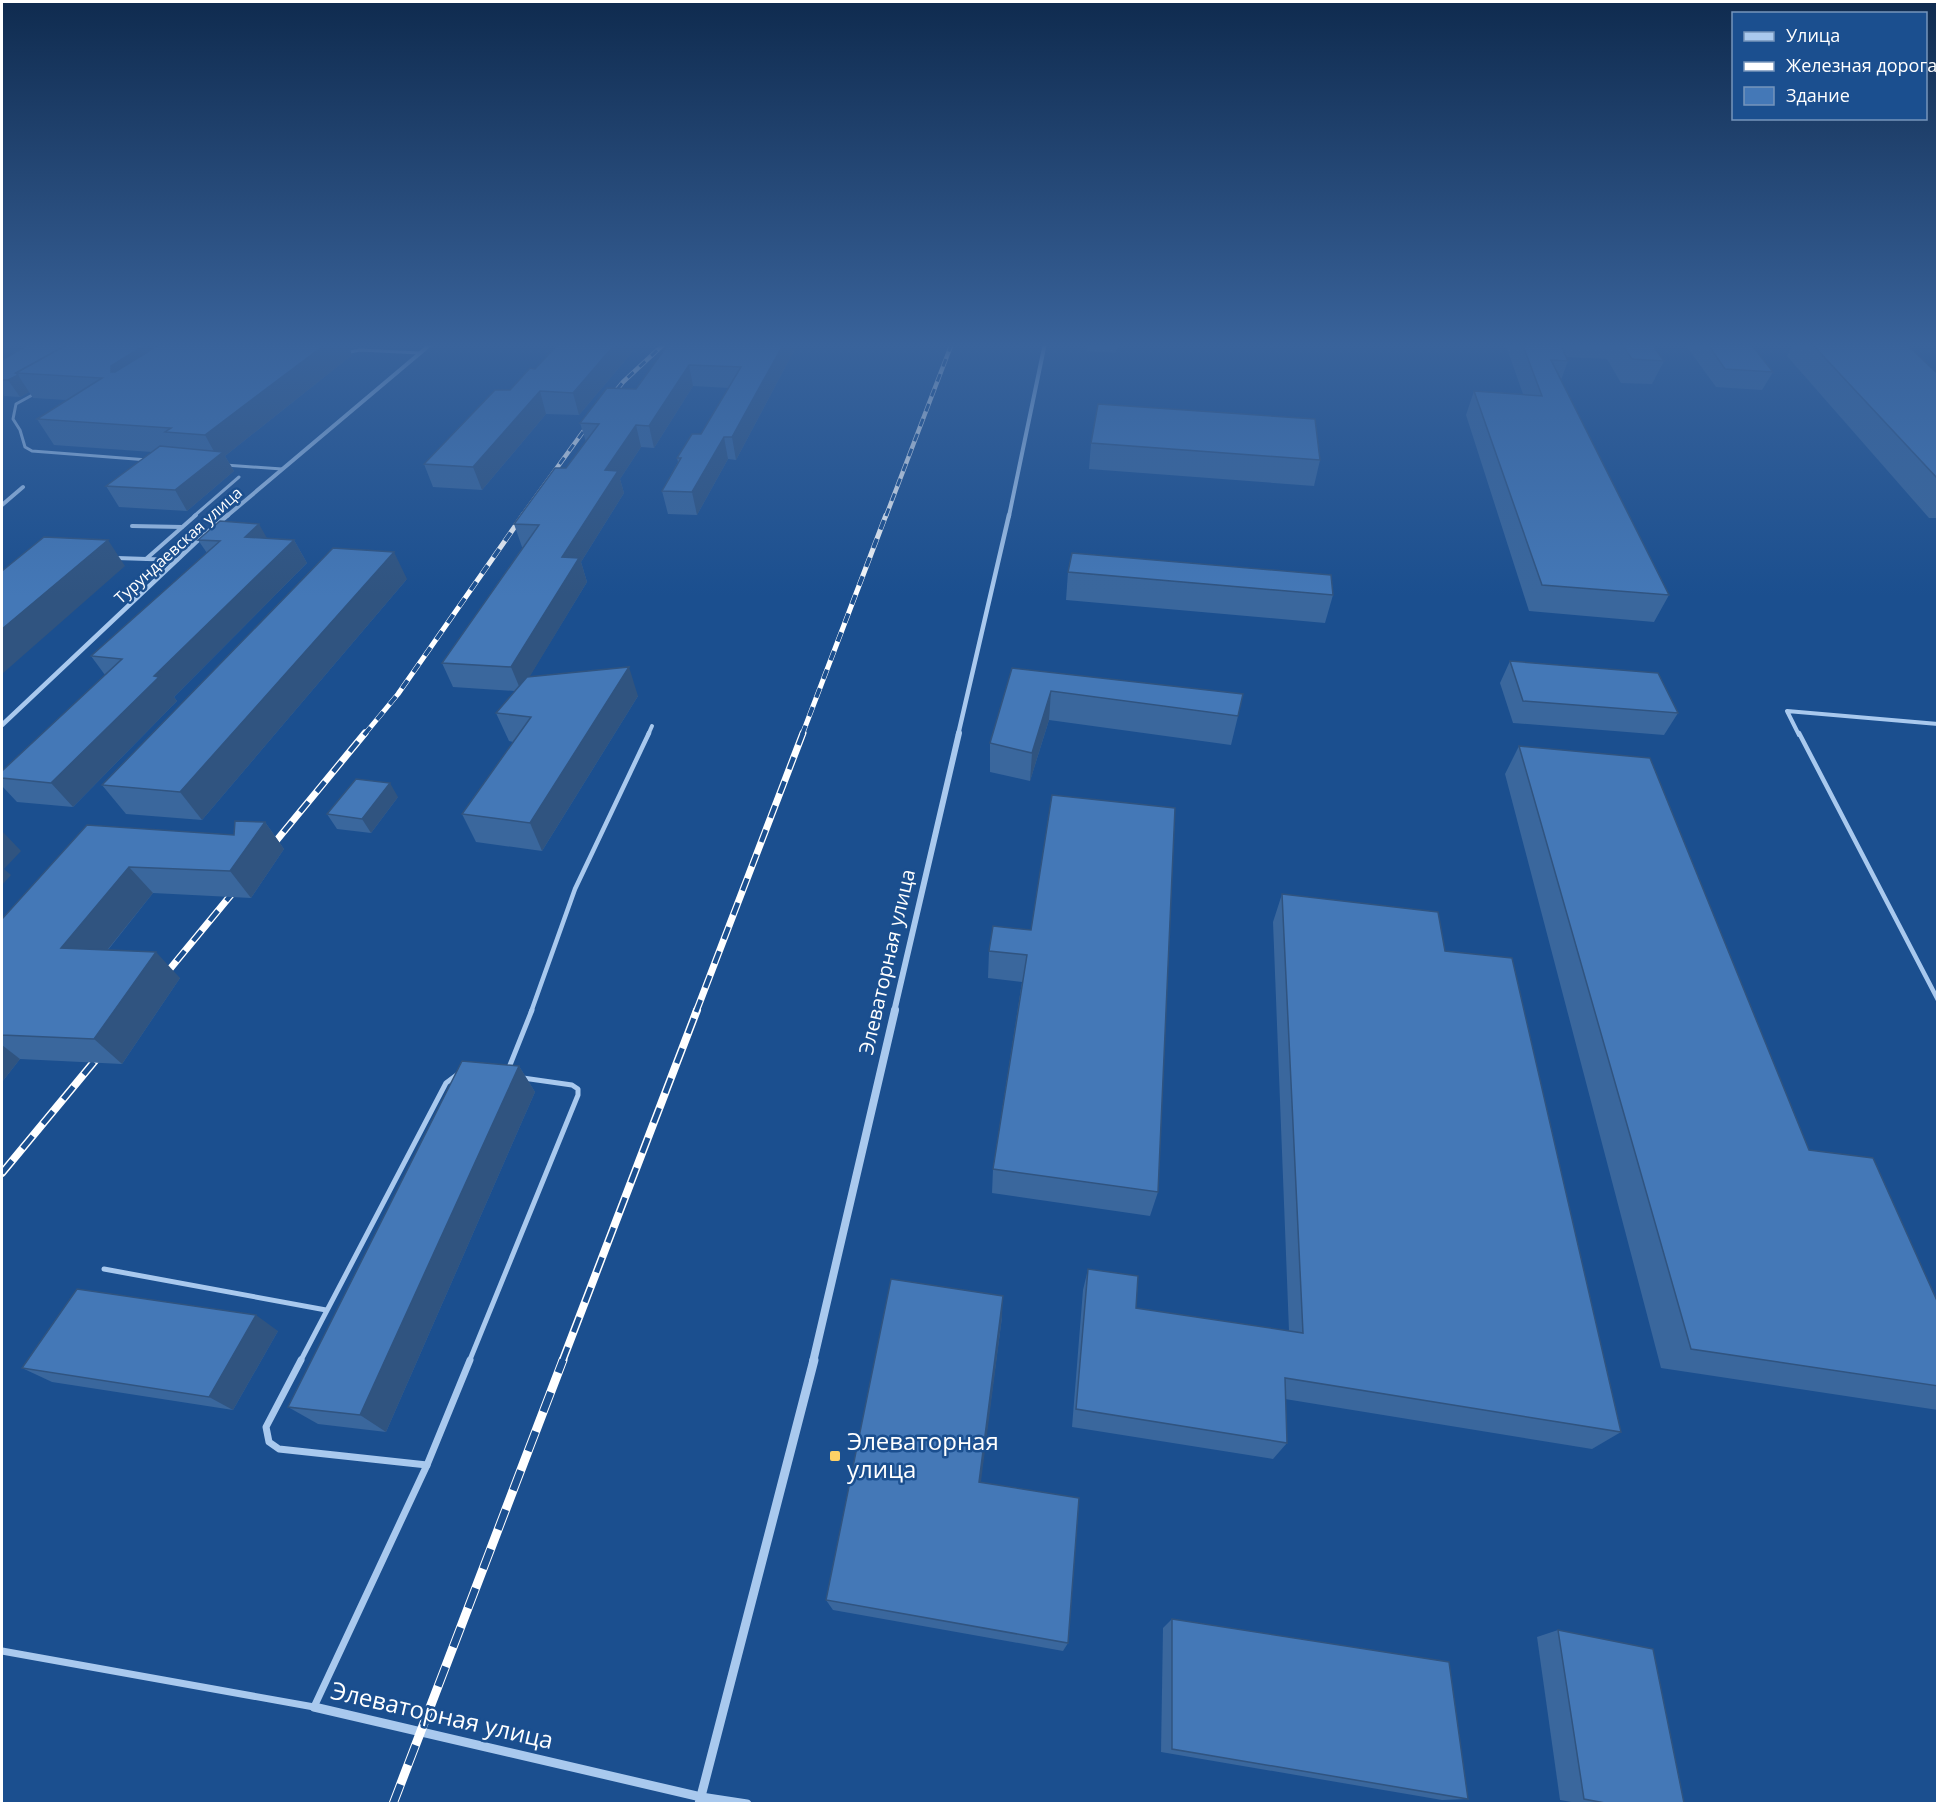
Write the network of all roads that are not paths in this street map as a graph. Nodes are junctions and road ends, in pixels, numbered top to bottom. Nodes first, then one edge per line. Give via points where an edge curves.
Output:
1 (18, 427) edge
2 (332, 427) edge
3 (1029, 427) edge
4 (153, 460) edge
5 (222, 465) edge
6 (282, 469) junction
7 (239, 477) dead end
8 (23, 488) dead end
9 (2, 505) edge
10 (132, 526) dead end
11 (182, 527) junction
12 (116, 558) dead end
13 (146, 559) junction
14 (177, 560) junction
15 (1938, 723) edge
16 (2, 725) edge
17 (652, 726) dead end
18 (1938, 1000) edge
19 (467, 1071) edge
20 (104, 1269) dead end
21 (326, 1310) junction
22 (427, 1464) junction
23 (2, 1651) edge
24 (314, 1707) junction
25 (700, 1800) edge
26 (747, 1803) edge

1 - 4 lane via 25,447 32,451
2 - 6 street, Турундаевская улица
3 - 25 street, Элеваторная улица via 812,1371
5 - 6 lane
6 - 14 street, Турундаевская улица
7 - 11 lane
8 - 9 street
10 - 11 lane
11 - 13 lane
12 - 13 lane
13 - 14 lane
14 - 16 street, Турундаевская улица
15 - 18 lane via 1787,711
17 - 22 lane via 575,889 506,1075 572,1085 578,1089 578,1095
19 - 21 lane via 446,1083
20 - 21 lane
21 - 22 lane via 266,1427 269,1442 279,1449
22 - 24 lane
23 - 24 lane
24 - 25 street, Элеваторная улица
25 - 26 street, Элеваторная улица

